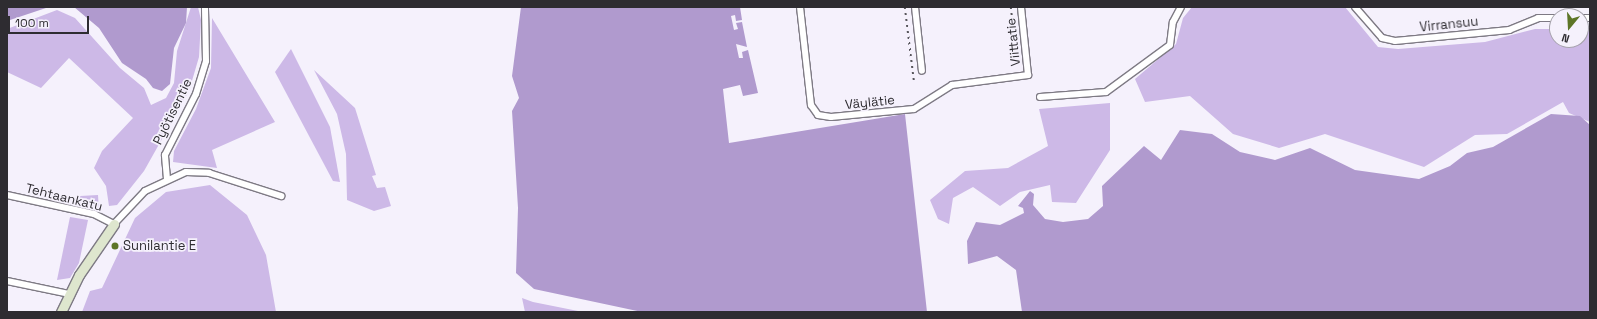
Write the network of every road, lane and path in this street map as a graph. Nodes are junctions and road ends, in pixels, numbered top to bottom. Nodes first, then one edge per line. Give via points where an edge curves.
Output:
1 (205, 7) edge
2 (800, 7) edge
3 (915, 7) edge
4 (1021, 7) edge
5 (1181, 7) edge
6 (1355, 7) edge
7 (1549, 18) edge
8 (922, 71) dead end
9 (1028, 75) joint
10 (1040, 96) dead end
11 (167, 179) junction
12 (7, 195) edge
13 (281, 196) dead end
14 (114, 224) junction
15 (7, 280) edge
16 (69, 294) junction
17 (60, 312) edge

1 - 11 street, Pyötisentie via 206,61 196,94 165,155
2 - 9 street, Väylätie via 811,105 818,115 831,118 914,109 952,85
3 - 8 street
4 - 9 street, Viittatie
5 - 10 street via 1173,22 1170,45 1106,92
6 - 7 street, Virransuu via 1382,38 1395,41 1509,30 1538,18
11 - 13 street via 196,171
11 - 14 street via 137,197
12 - 14 street, Tehtaankatu via 94,214
14 - 16 street
15 - 16 street
16 - 17 street

